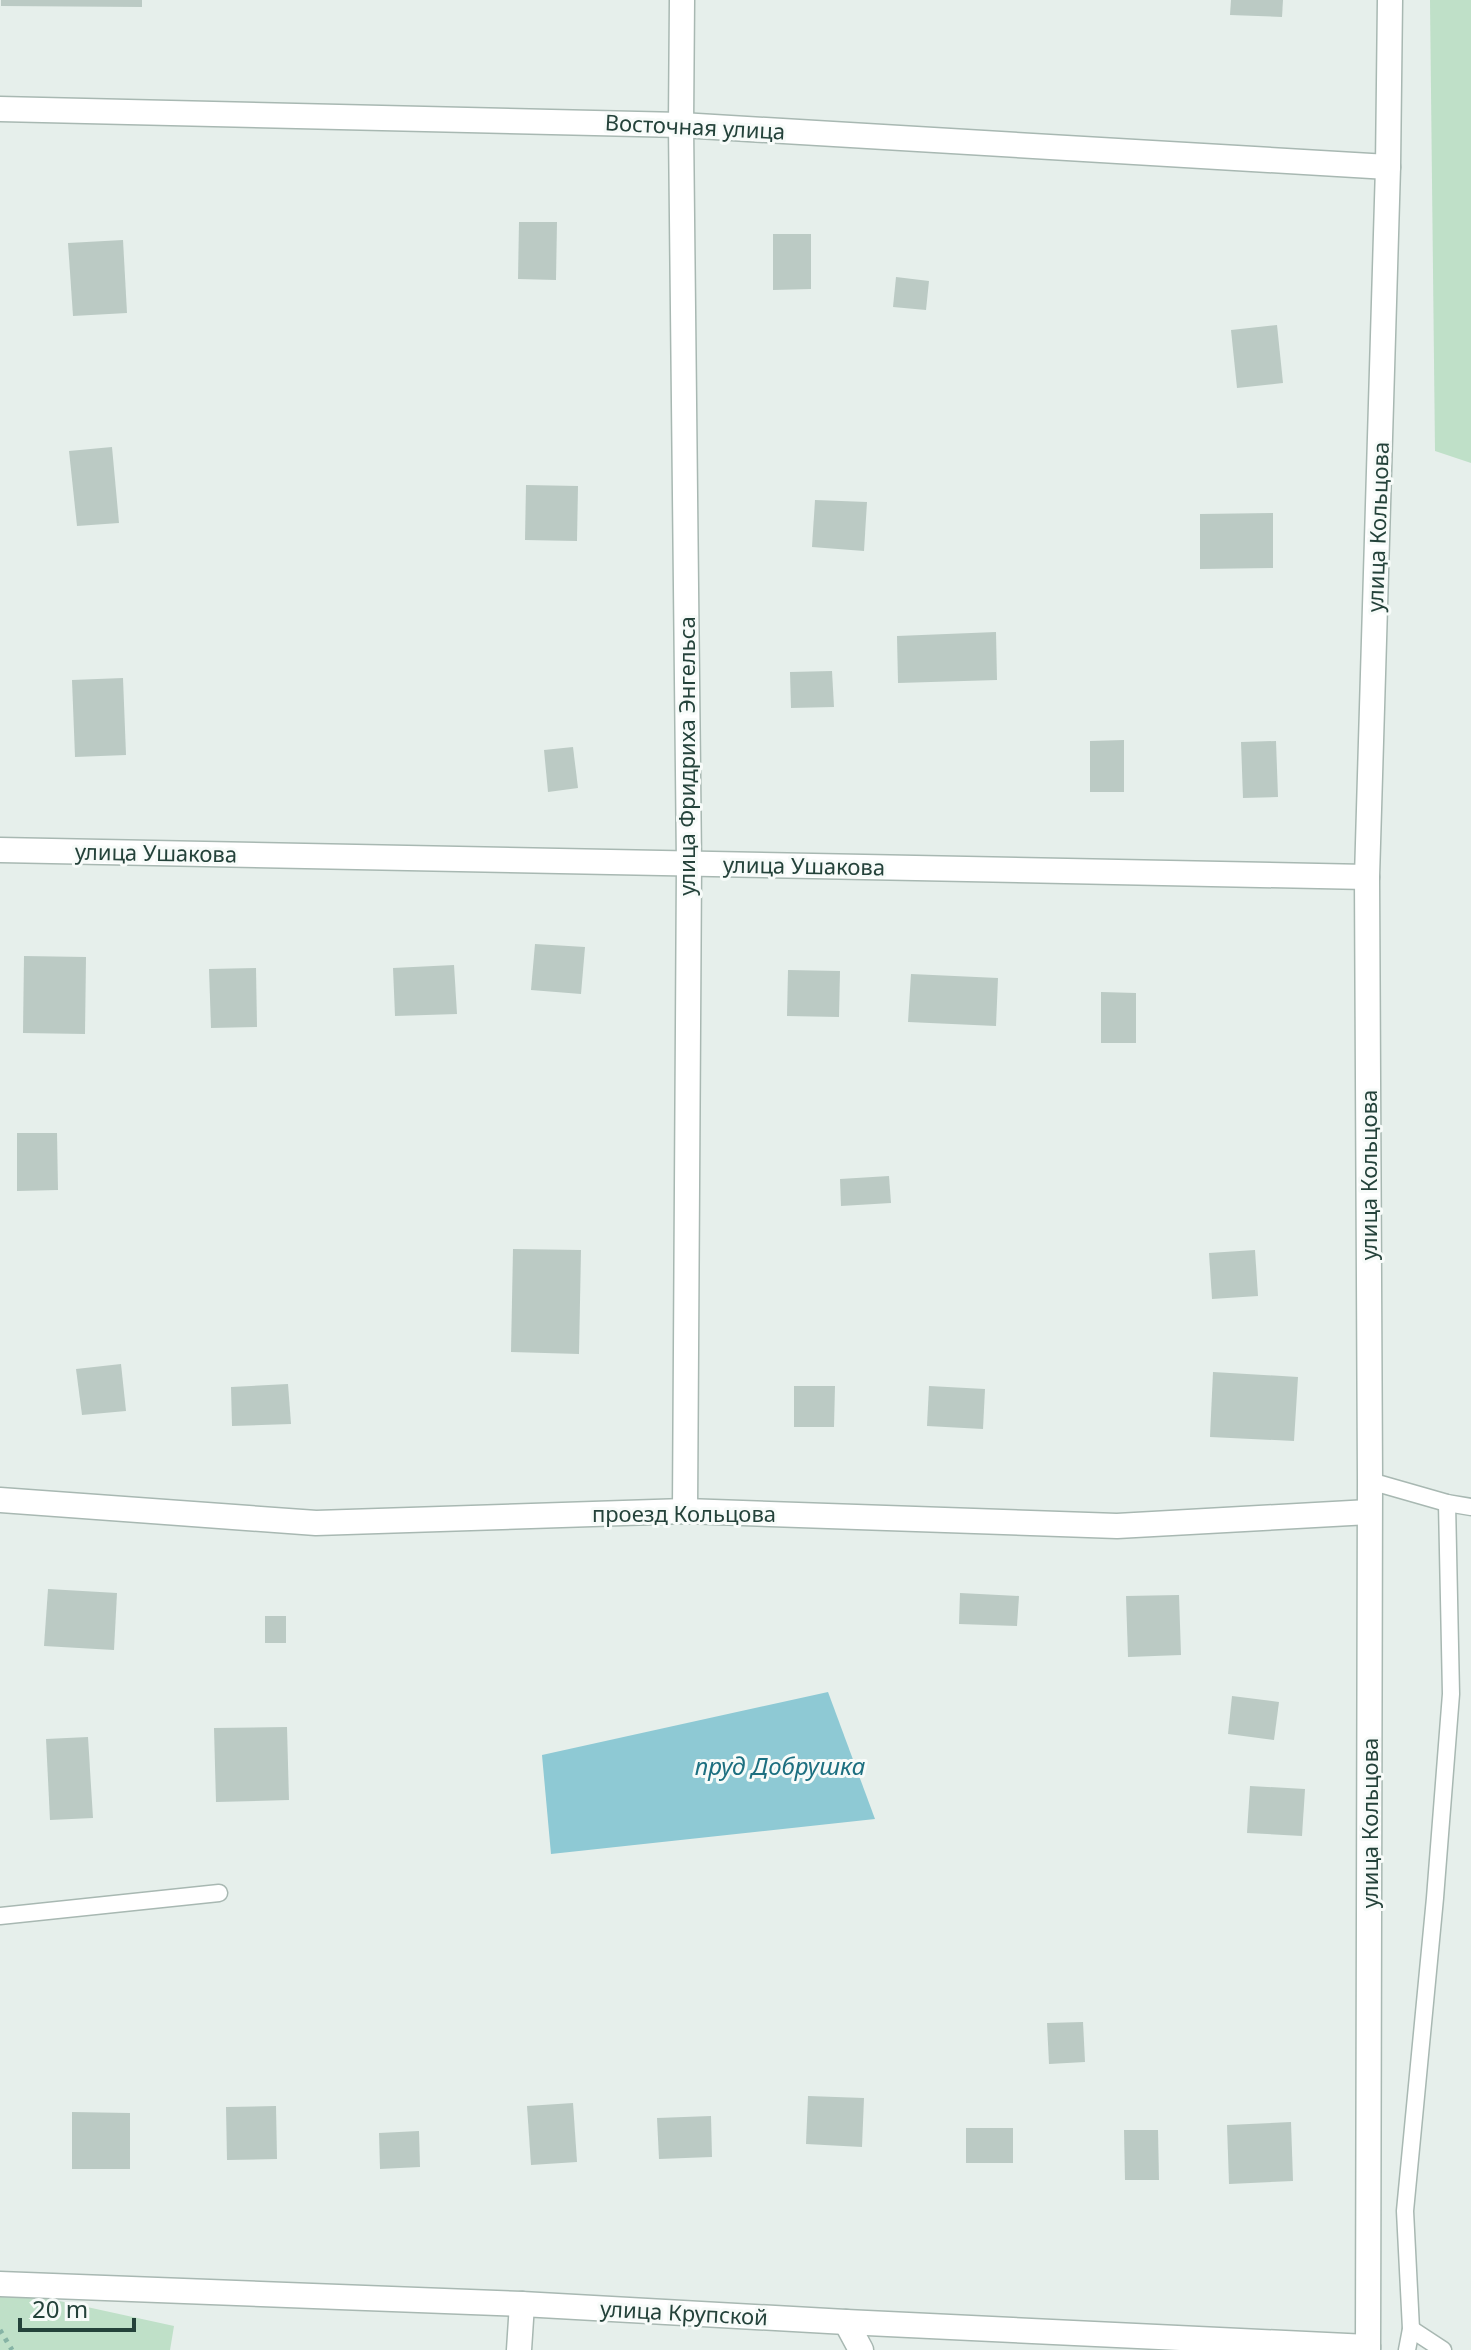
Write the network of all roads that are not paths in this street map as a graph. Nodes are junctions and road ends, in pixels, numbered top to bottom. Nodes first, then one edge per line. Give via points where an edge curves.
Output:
1 (682, 0) edge
2 (1390, 0) edge
3 (0, 109) edge
4 (681, 125) junction
5 (1388, 167) junction
6 (0, 850) edge
7 (689, 864) junction
8 (1367, 877) junction
9 (1370, 1481) junction
10 (0, 1500) edge
11 (1447, 1503) junction
12 (1471, 1507) edge
13 (685, 1511) junction
14 (1369, 1512) junction
15 (219, 1893) dead end
16 (0, 1916) edge
17 (0, 2284) edge
18 (522, 2304) junction
19 (846, 2322) junction
20 (1411, 2329) junction
21 (1368, 2348) edge
22 (519, 2350) edge
23 (861, 2350) edge
24 (1407, 2350) edge
25 (1443, 2350) edge

1 - 4 street, улица Фридриха Энгельса
2 - 5 street, улица Кольцова
3 - 4 street, Восточная улица
4 - 5 street, Восточная улица
4 - 7 street, улица Фридриха Энгельса
5 - 8 street, улица Кольцова
6 - 7 street, улица Ушакова
7 - 8 street, улица Ушакова
7 - 13 street, улица Фридриха Энгельса
8 - 9 street, улица Кольцова
9 - 11 lane
9 - 14 street, улица Кольцова
10 - 13 street, проезд Кольцова via 316,1523
11 - 12 lane
11 - 20 lane via 1451,1694 1405,2211
13 - 14 street, проезд Кольцова via 1117,1526
14 - 21 street, улица Кольцова
15 - 16 lane
17 - 18 street, улица Крупской
18 - 19 street, улица Крупской
18 - 22 street
19 - 21 street, улица Крупской
19 - 23 street
20 - 24 lane
20 - 25 lane

